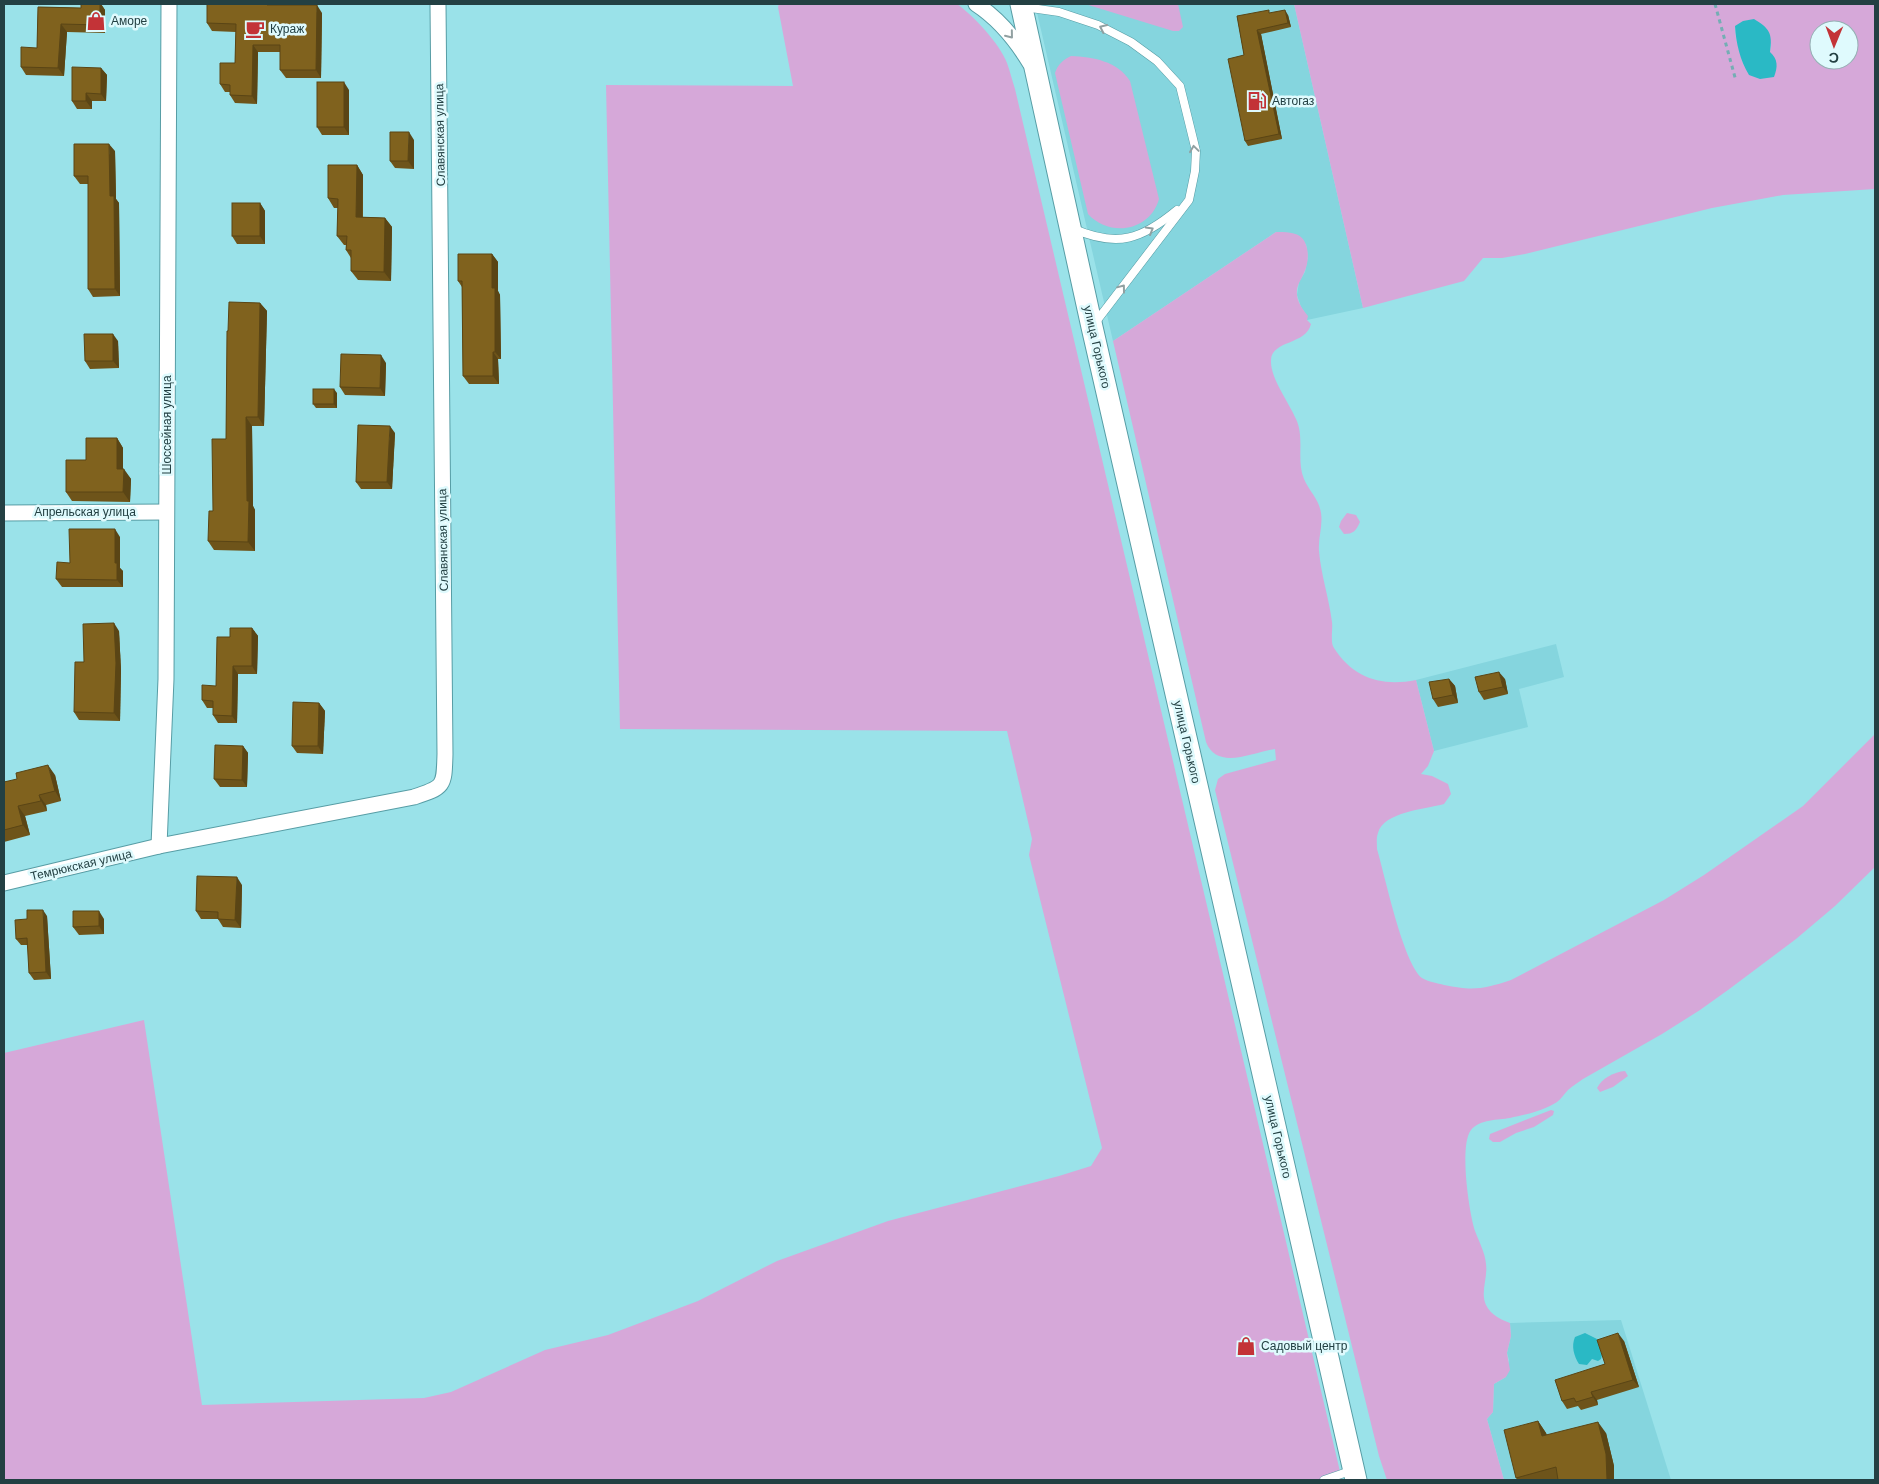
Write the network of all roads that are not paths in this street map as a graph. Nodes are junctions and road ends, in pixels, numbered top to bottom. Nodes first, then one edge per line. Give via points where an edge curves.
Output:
1 (169, 4) edge
2 (438, 4) edge
3 (976, 4) edge
4 (1022, 5) edge
5 (1036, 73) junction
6 (1189, 200) junction
7 (1070, 227) junction
8 (1092, 327) junction
9 (166, 512) junction
10 (4, 513) edge
11 (159, 846) junction
12 (4, 883) edge
13 (1355, 1475) edge
14 (1324, 1480) edge

1 - 9 street, Шоссейная улица
2 - 11 street, Славянская улица via 445,776 435,790 414,797
3 -> 5 street via 1007,30
4 - 5 main road, улица Горького
6 -> 4 lane via 1196,151 1180,86 1169,72 1131,42 1098,25 1059,12
5 - 7 main road, улица Горького
7 -> 6 lane via 1090,236 1125,238 1161,224
8 -> 6 lane
7 - 8 main road, улица Горького
8 - 13 main road, улица Горького
9 - 10 street, Апрельская улица
9 - 11 street, Шоссейная улица via 166,679
11 - 12 street, Темрюкская улица
13 - 14 lane

